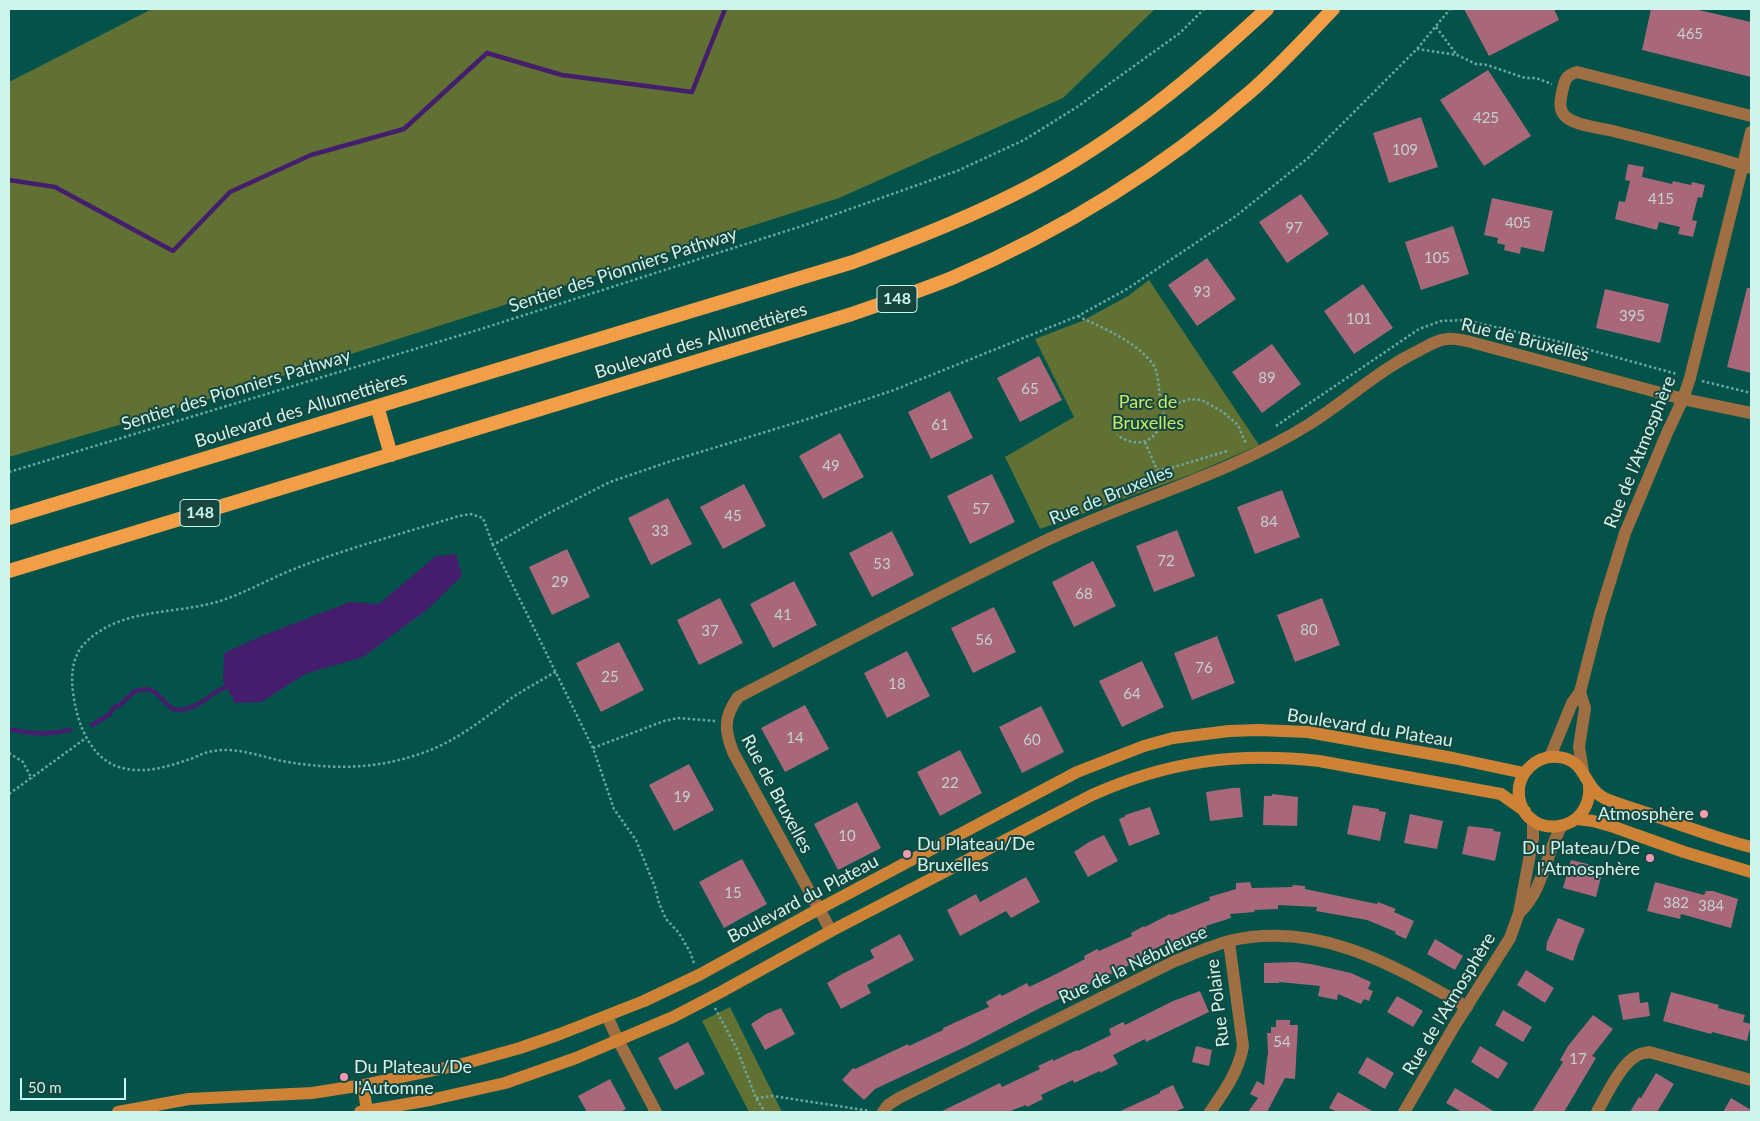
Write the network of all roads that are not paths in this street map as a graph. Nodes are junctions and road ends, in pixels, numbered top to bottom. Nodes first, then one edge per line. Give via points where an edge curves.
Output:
1 (1267, 9) edge
2 (1333, 9) edge
3 (1751, 116) edge
4 (1751, 132) edge
5 (1747, 167) edge
6 (1683, 399) junction
7 (377, 406) junction
8 (1751, 413) edge
9 (392, 455) junction
10 (9, 518) edge
11 (9, 572) edge
12 (1580, 692) junction
13 (1550, 757) junction
14 (1583, 771) junction
15 (1524, 773) junction
16 (1589, 784) junction
17 (1529, 816) junction
18 (1576, 820) junction
19 (1561, 826) junction
20 (1751, 847) edge
21 (1751, 872) edge
22 (819, 909) junction
23 (1520, 913) junction
24 (831, 931) junction
25 (1229, 942) junction
26 (1467, 1007) junction
27 (607, 1016) junction
28 (618, 1040) junction
29 (1751, 1080) edge
30 (364, 1085) junction
31 (118, 1112) edge
32 (363, 1112) edge
33 (656, 1112) edge
34 (883, 1112) edge
35 (1210, 1112) edge
36 (1404, 1112) edge
37 (1596, 1112) edge

1 - 7 highway, Boulevard des Allumettières via 1179,87 1101,144 1035,184 958,221 853,262
2 - 9 highway, Boulevard des Allumettières / 148 via 1264,79 1186,143 1085,210 987,262 852,314
3 - 5 street via 1577,72 1566,79 1560,103 1565,117 1574,122
4 - 5 street, Rue de l'Atmosphère
5 - 6 street, Rue de l'Atmosphère
6 - 8 street, Rue de Bruxelles
6 - 12 street, Rue de l'Atmosphère via 1619,551
6 - 22 street, Rue de Bruxelles via 1476,343 1449,339 1438,341 1405,357 1310,424 1252,456 1049,539 738,697 726,722 733,752
7 - 9 highway
7 - 10 highway, Boulevard des Allumettières
9 - 11 highway, Boulevard des Allumettières / 148
12 - 13 street, Rue de l'Atmosphère via 1572,703
12 - 14 street, Rue de l'Atmosphère via 1585,708 1579,748
13 - 14 main road via 1568,759
13 - 15 main road via 1535,762
14 - 16 main road
15 - 17 main road via 1519,788 1521,804
15 - 22 main road, Boulevard du Plateau via 1308,732 1229,731 1173,738 1077,772
16 - 18 main road via 1589,800
16 - 20 main road via 1604,798
17 - 19 main road via 1542,825
17 - 23 street, Rue de l'Atmosphère via 1533,838
17 - 24 main road via 1501,794 1320,761 1247,757 1194,762 1143,774 1092,794
18 - 19 main road
18 - 21 main road via 1607,825
19 - 23 street, Rue de l'Atmosphère via 1535,892
22 - 24 street, Rue de Bruxelles
22 - 27 main road, Boulevard du Plateau via 692,979
23 - 26 street, Rue de l'Atmosphère via 1510,938
24 - 28 main road via 694,1007
25 - 26 street, Rue de la Nébuleuse via 1295,936 1343,946 1391,965
25 - 34 street, Rue de la Nébuleuse via 1196,952 1157,970 899,1098
25 - 35 street, Rue Polaire via 1243,1046 1235,1073
26 - 36 street, Rue de l'Atmosphère
27 - 28 street
27 - 30 main road, Boulevard du Plateau via 487,1058
28 - 32 main road via 505,1083
28 - 33 street
29 - 37 street via 1650,1052 1638,1054 1624,1068
30 - 31 main road, Boulevard du Plateau via 312,1093 189,1099
30 - 32 main road

